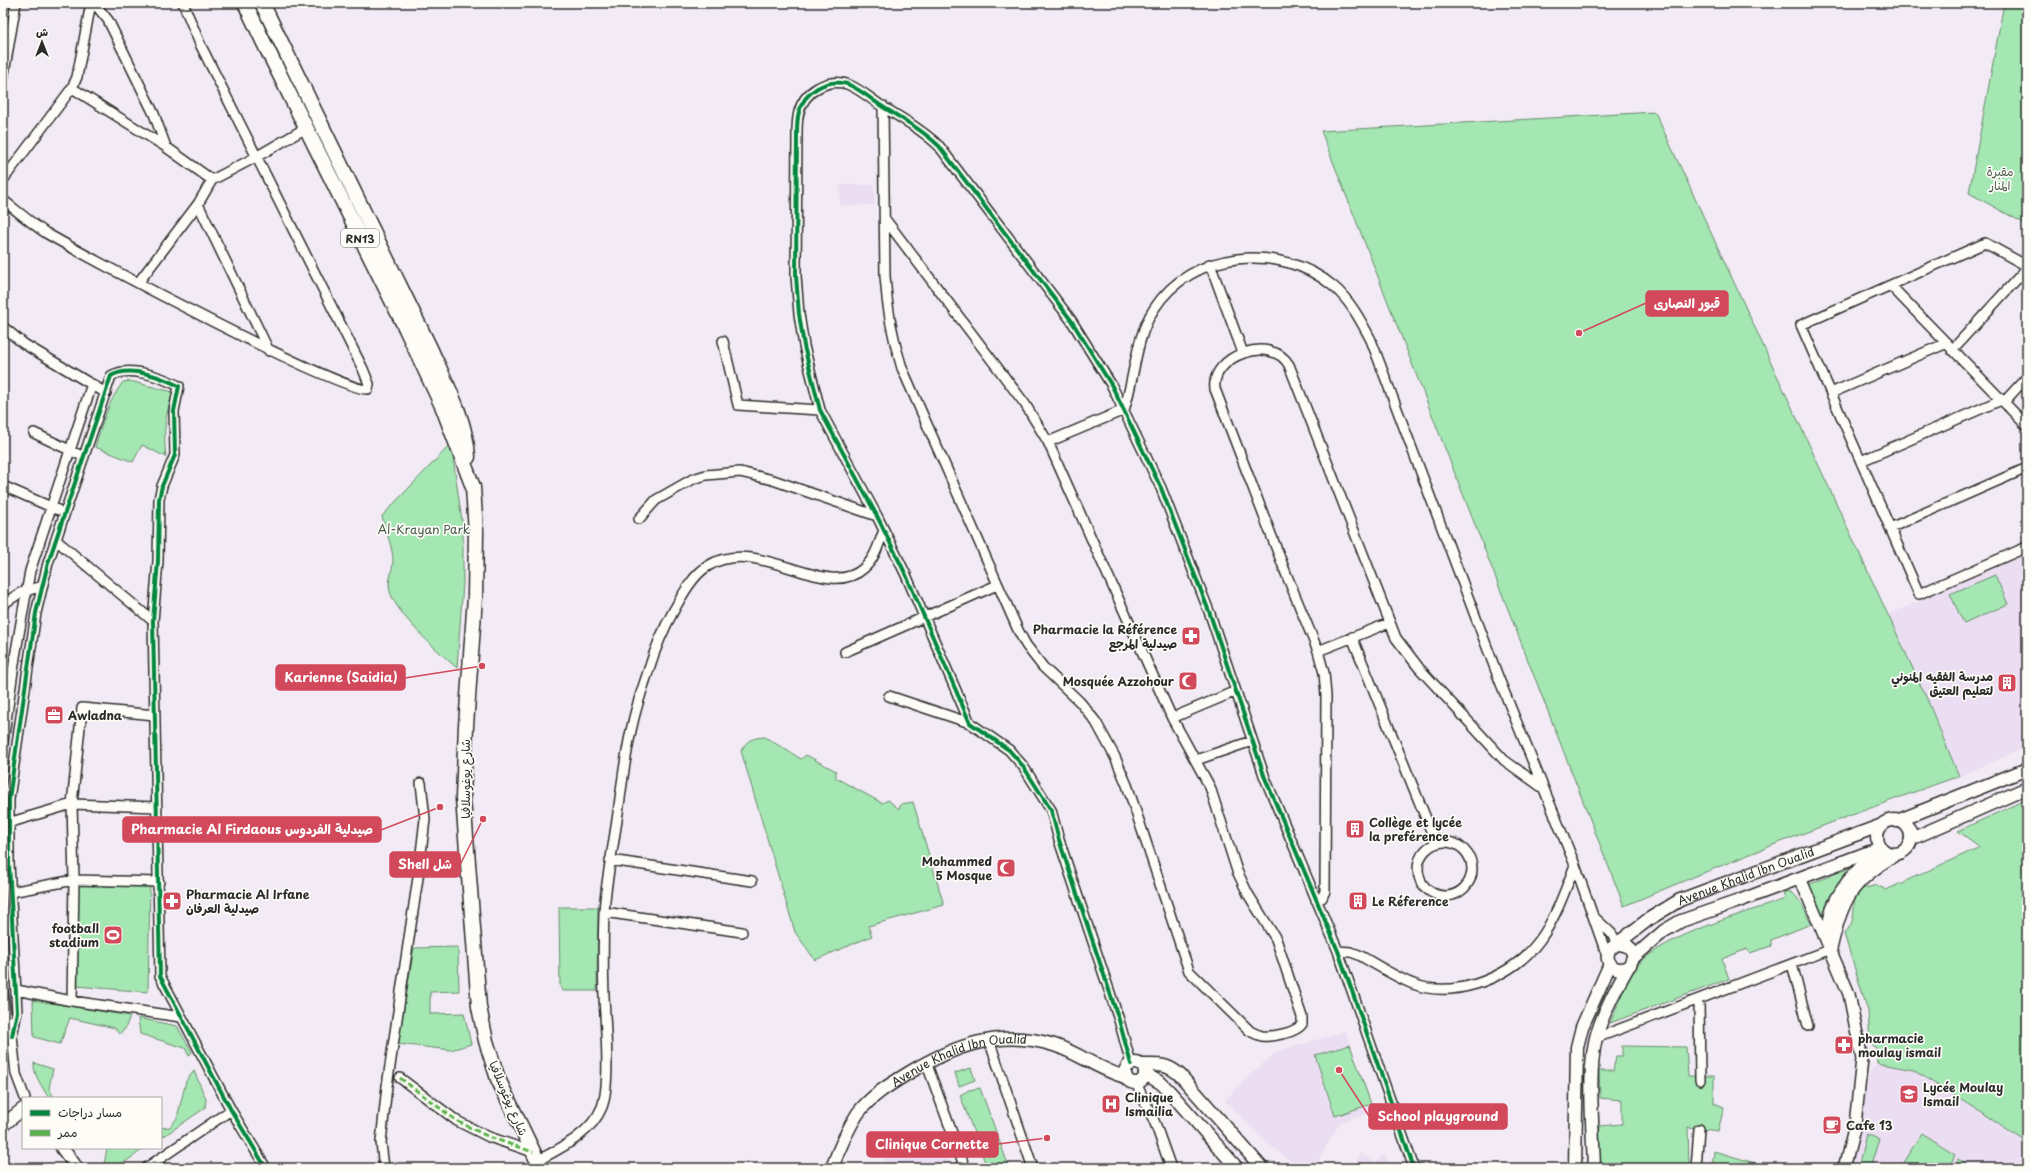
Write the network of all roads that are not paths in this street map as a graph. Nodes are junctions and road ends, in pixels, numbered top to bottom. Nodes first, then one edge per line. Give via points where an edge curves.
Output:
1 (16, 3) edge
2 (93, 3) edge
3 (184, 3) edge
4 (246, 3) edge
5 (262, 3) edge
6 (3, 79) edge
7 (72, 88) junction
8 (883, 106) junction
9 (306, 128) junction
10 (166, 148) junction
11 (256, 157) junction
12 (3, 180) edge
13 (212, 180) junction
14 (3, 200) edge
15 (198, 204) junction
16 (885, 219) junction
17 (1210, 264) junction
18 (2027, 267) edge
19 (138, 284) junction
20 (1891, 286) junction
21 (4, 330) edge
22 (723, 341) dead end
23 (1949, 347) junction
24 (269, 351) junction
25 (1243, 353) junction
26 (2027, 377) edge
27 (92, 384) junction
28 (106, 393) junction
29 (1831, 393) junction
30 (2003, 401) junction
31 (820, 410) junction
32 (1124, 410) junction
33 (2027, 426) edge
34 (34, 433) dead end
35 (1048, 442) junction
36 (70, 450) junction
37 (84, 457) junction
38 (1861, 461) junction
39 (2027, 468) edge
40 (470, 475) junction
41 (3, 486) edge
42 (52, 508) junction
43 (65, 513) junction
44 (877, 516) junction
45 (639, 519) dead end
46 (1890, 528) junction
47 (884, 530) junction
48 (56, 540) junction
49 (2027, 547) edge
50 (997, 585) junction
51 (42, 586) junction
52 (27, 590) junction
53 (3, 604) edge
54 (925, 617) junction
55 (153, 621) junction
56 (1388, 623) junction
57 (1352, 637) junction
58 (1318, 651) junction
59 (845, 652) dead end
60 (1236, 691) junction
61 (889, 696) dead end
62 (7, 711) junction
63 (22, 714) junction
64 (155, 715) junction
65 (1172, 718) junction
66 (970, 722) junction
67 (1252, 741) junction
68 (3, 742) edge
69 (1196, 760) junction
70 (2027, 768) edge
71 (421, 783) dead end
72 (1543, 788) junction
73 (2027, 788) edge
74 (72, 804) junction
75 (157, 807) junction
76 (1897, 821) junction
77 (8, 823) junction
78 (1882, 825) junction
79 (1911, 839) junction
80 (1436, 843) junction
81 (1882, 849) junction
82 (1897, 854) junction
83 (610, 860) junction
84 (6, 863) edge
85 (1575, 865) junction
86 (1800, 878) junction
87 (74, 880) junction
88 (752, 881) dead end
89 (159, 882) junction
90 (11, 892) junction
91 (1316, 900) junction
92 (604, 912) junction
93 (1594, 917) junction
94 (742, 932) dead end
95 (1619, 944) junction
96 (1829, 945) junction
97 (1338, 951) junction
98 (1608, 960) junction
99 (1631, 962) junction
100 (1792, 964) junction
101 (16, 990) junction
102 (3, 992) edge
103 (1699, 1000) junction
104 (72, 1001) junction
105 (181, 1017) junction
106 (1808, 1026) dead end
107 (12, 1036) junction
108 (1596, 1038) junction
109 (989, 1040) junction
110 (926, 1062) junction
111 (1139, 1068) junction
112 (400, 1078) dead end
113 (1131, 1080) junction
114 (1700, 1080) dead end
115 (25, 1097) edge
116 (22, 1110) edge
117 (231, 1110) junction
118 (3, 1125) edge
119 (1699, 1128) dead end
120 (63, 1149) edge
121 (537, 1160) edge
122 (77, 1168) edge
123 (146, 1168) edge
124 (266, 1168) edge
125 (384, 1168) edge
126 (832, 1168) edge
127 (965, 1168) edge
128 (1033, 1168) edge
129 (1171, 1168) edge
130 (1237, 1168) edge
131 (1262, 1168) edge
132 (1414, 1168) edge
133 (1575, 1168) edge
134 (1594, 1168) edge
135 (1696, 1168) edge
136 (1844, 1168) edge

1 - 6 street
2 - 7 street via 77,77
2 - 10 street via 108,20 154,114
3 - 11 street via 200,44
4 - 9 main road, RN13 via 262,41
5 - 40 main road, RN13 via 455,404 468,447
7 - 10 street
7 - 12 street
8 - 16 street
8 - 31 street via 856,88 834,82 808,95 799,112 796,276 804,346
8 - 32 street via 931,138 948,157 1071,320
9 - 11 street
9 - 40 main road, RN13 via 430,379
10 - 13 street
11 - 13 street
11 - 24 street via 363,369 369,387 363,390
13 - 15 street
14 - 19 street via 47,233
15 - 19 street
15 - 24 street
16 - 35 street via 1025,404
16 - 50 street via 887,303 892,335 900,361
17 - 25 street
17 - 32 street via 1175,285 1153,310 1141,338
17 - 72 street via 1244,258 1262,258 1301,267 1334,286 1360,320 1371,340 1499,679
18 - 20 street via 1985,243
18 - 23 street
19 - 24 street
20 - 23 street
20 - 29 street via 1801,325
21 - 27 street
22 - 31 street via 738,405
23 - 29 street
23 - 30 street
25 - 56 street via 1270,350 1278,352 1290,365
25 - 58 street via 1222,366 1215,377 1214,389
26 - 30 street
27 - 28 street
27 - 36 street
28 - 37 street
28 - 55 street via 111,376 119,372 133,372 164,379 179,386 174,410 175,455 159,499 158,561
29 - 38 street
30 - 33 street
30 - 38 street
31 - 44 street
32 - 35 street
32 - 60 street via 1185,546
34 - 36 street
35 - 65 street
36 - 37 street
36 - 42 street
37 - 43 street
38 - 46 street
39 - 46 street
40 - 121 main road, شارع يوغوسلافيا / RN13 via 475,508 476,554 463,798 479,1007 498,1079
41 - 42 street
42 - 43 street
42 - 52 street via 35,554
43 - 48 street
44 - 45 street via 774,480 740,472 712,474 693,479 656,500
44 - 47 street
46 - 49 street via 1919,594
47 - 54 street
47 - 83 street via 866,567 850,577 839,579 818,576 751,557 717,562 709,565 695,577 667,623 647,672 632,723
48 - 51 street
48 - 55 street
50 - 54 street
50 - 69 street via 1030,651 1084,707 1105,736 1127,785 1189,971 1250,1031 1269,1036 1299,1028 1302,1017 1280,948 1243,884 1210,787
51 - 52 street
51 - 63 street
52 - 53 street
52 - 62 street
54 - 59 street
54 - 66 street
55 - 64 street
56 - 57 street
56 - 72 street via 1404,650 1476,731 1514,769
57 - 58 street
57 - 80 street
58 - 91 street via 1324,673 1326,696 1325,883 1324,895
60 - 65 street
60 - 67 street
61 - 66 street
62 - 63 street
62 - 68 street
63 - 77 street via 9,799
64 - 74 street via 82,708
64 - 75 street
65 - 69 street
66 - 111 street via 997,740 1016,757 1051,810 1119,1020
67 - 69 street
67 - 91 street
70 - 76 main road
71 - 125 street via 425,819 387,1086 381,1142
72 - 85 street
73 - 79 main road
74 - 75 street
74 - 77 street
74 - 87 street
75 - 89 street
76 - 78 main road
76 - 79 main road via 1909,829
77 - 84 street
78 - 81 main road via 1877,833
78 - 95 main road, Avenue Khalid Ibn Oualid via 1680,900 1649,919
79 - 82 main road via 1906,849
80 - 80 street via 1425,851 1418,863 1420,880 1425,888 1434,894 1454,894 1469,880 1472,870 1470,860 1465,851 1456,844
81 - 82 main road
81 - 86 main road, Avenue Khalid Ibn Oualid
81 - 96 street via 1864,864 1840,893 1832,909
82 - 96 street via 1879,865 1853,890 1842,907
83 - 88 street
83 - 92 street
84 - 90 street
85 - 93 street
85 - 97 street via 1550,927 1536,946 1520,962 1489,980 1449,990 1430,989 1413,984 1359,955
86 - 96 street
86 - 99 main road, Avenue Khalid Ibn Oualid via 1681,921 1664,931
87 - 89 street
87 - 90 street
87 - 104 street
89 - 105 street via 160,976
90 - 101 street
91 - 97 street
92 - 94 street
92 - 121 street via 606,1089 602,1107 576,1139
93 - 95 street
93 - 98 street
95 - 98 main road via 1611,948
95 - 99 main road via 1628,946 1632,951
96 - 100 street
96 - 136 street via 1848,994 1862,1059 1855,1125
97 - 132 street
98 - 99 main road via 1618,970
98 - 133 main road via 1578,1042
99 - 108 main road, Avenue Khalid Ibn Oualid
100 - 103 street
100 - 106 street
101 - 104 street
101 - 107 street via 17,1012
102 - 107 street via 5,1012
103 - 108 street
103 - 114 street
104 - 105 street
105 - 117 street
107 - 115 street via 16,1074
108 - 134 main road, Avenue Khalid Ibn Oualid via 1593,1062
109 - 110 main road, Avenue Khalid Ibn Oualid via 958,1047
109 - 113 main road, Avenue Khalid Ibn Oualid via 1028,1039 1054,1045
109 - 128 street
110 - 126 main road, Avenue Khalid Ibn Oualid via 882,1089 859,1113 842,1142
110 - 127 street
111 - 113 main road via 1126,1072
111 - 113 main road via 1143,1079
111 - 130 main road via 1169,1091
111 - 131 main road via 1163,1065 1180,1075
112 - 121 street via 457,1121
113 - 129 street via 1155,1123
116 - 118 main road
117 - 123 street
117 - 124 street
119 - 135 street
120 - 122 main road

